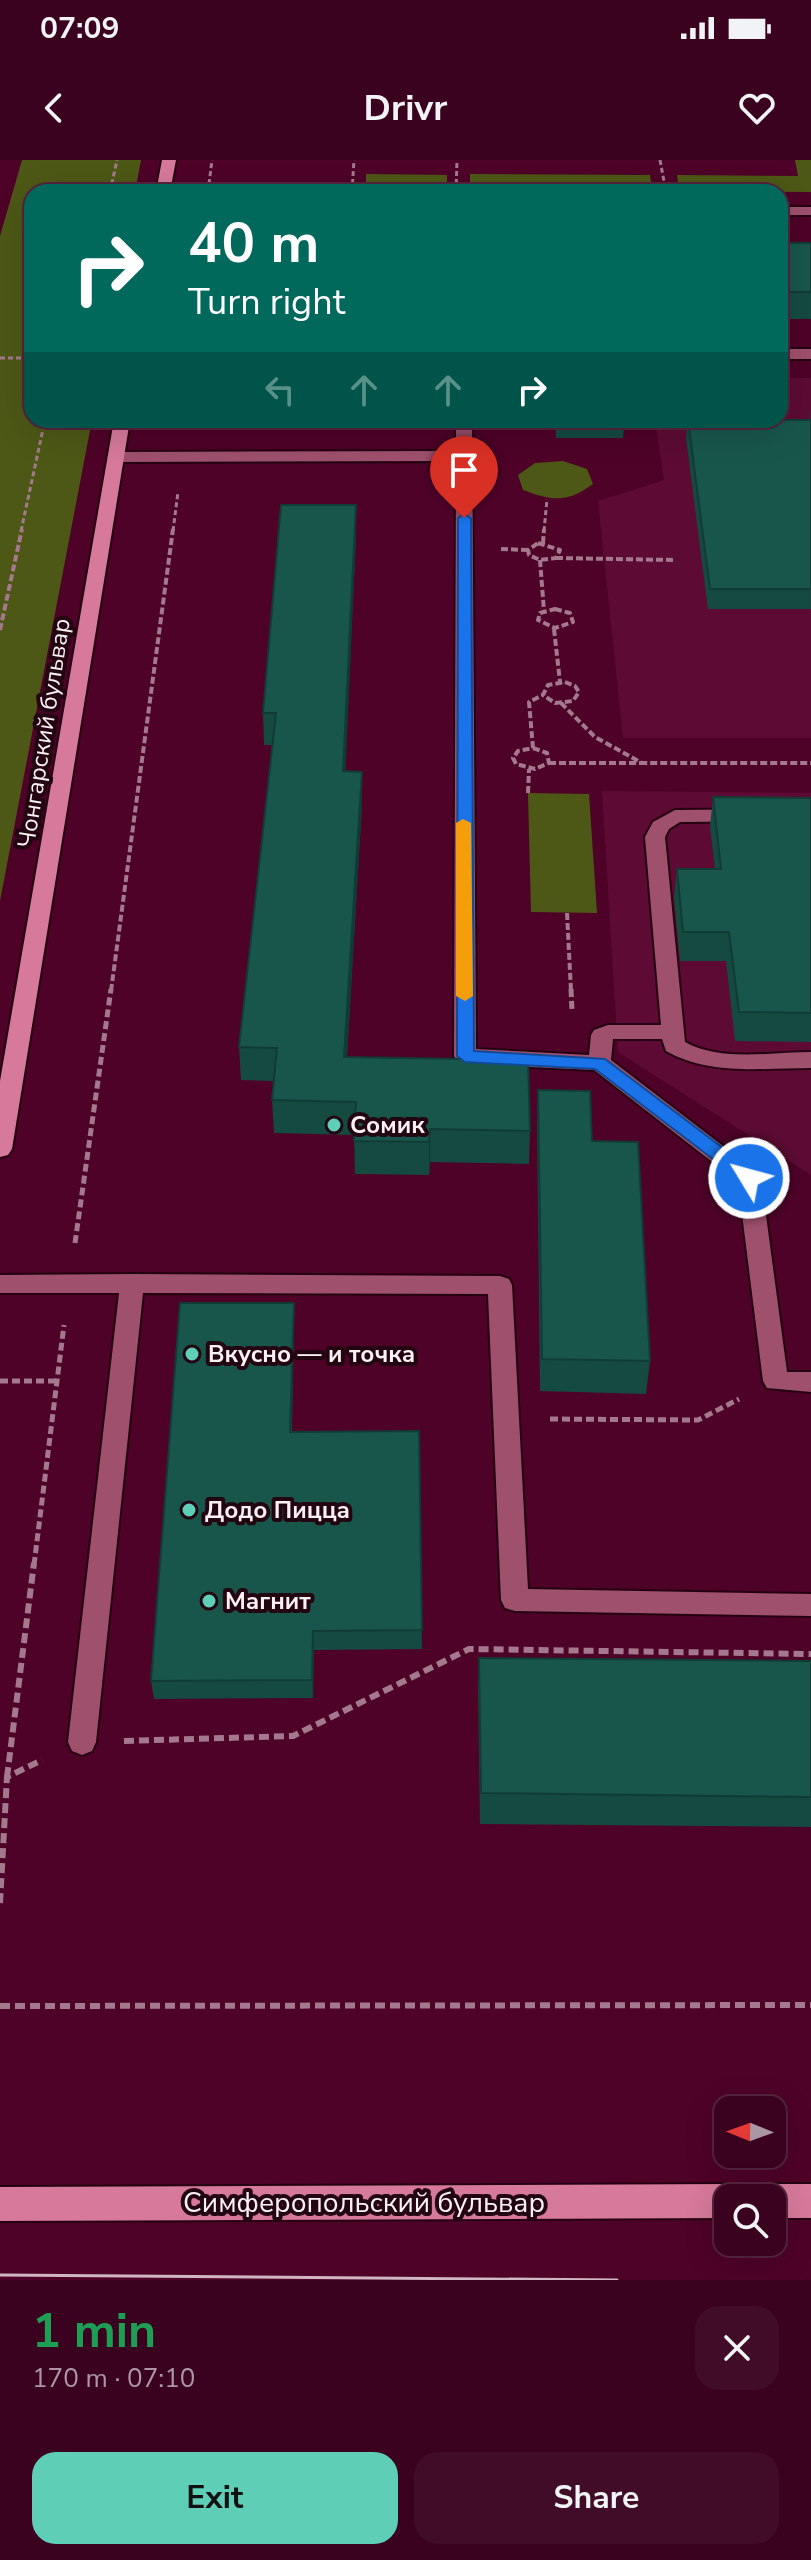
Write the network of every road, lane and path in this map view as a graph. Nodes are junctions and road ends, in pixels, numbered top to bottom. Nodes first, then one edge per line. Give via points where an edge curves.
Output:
1 (117, 160) edge
2 (169, 160) edge
3 (212, 160) edge
4 (354, 160) edge
5 (457, 160) edge
6 (660, 160) edge
7 (112, 184) edge
8 (164, 184) edge
9 (209, 184) edge
10 (352, 184) edge
11 (456, 184) edge
12 (664, 184) edge
13 (788, 211) edge
14 (811, 211) edge
15 (788, 354) edge
16 (811, 354) edge
17 (0, 358) edge
18 (24, 358) edge
19 (43, 428) edge
20 (120, 428) edge
21 (464, 428) edge
22 (464, 456) junction
23 (115, 457) junction
24 (182, 458) junction
25 (547, 499) dead end
26 (543, 543) junction
27 (556, 558) junction
28 (540, 560) junction
29 (674, 560) dead end
30 (544, 611) junction
31 (554, 629) junction
32 (0, 630) edge
33 (560, 682) junction
34 (543, 695) junction
35 (561, 703) junction
36 (533, 748) junction
37 (549, 763) junction
38 (642, 763) junction
39 (811, 763) edge
40 (529, 769) junction
41 (528, 793) dead end
42 (811, 815) edge
43 (567, 913) dead end
44 (672, 1032) junction
45 (811, 1060) edge
46 (574, 1062) junction
47 (599, 1063) junction
48 (0, 1149) edge
49 (69, 1283) junction
50 (132, 1283) junction
51 (0, 1284) edge
52 (0, 1381) edge
53 (58, 1381) junction
54 (776, 1381) junction
55 (811, 1382) edge
56 (506, 1418) junction
57 (811, 1605) edge
58 (811, 1654) edge
59 (82, 1742) junction
60 (7, 1777) junction
61 (0, 1903) edge
62 (811, 2005) edge
63 (0, 2006) edge
64 (714, 2201) edge
65 (786, 2201) edge
66 (811, 2201) edge
67 (0, 2204) edge

1 - 7 path
2 - 8 main road
3 - 9 path
4 - 10 path
5 - 11 path
6 - 12 path
13 - 14 street
15 - 16 street
17 - 18 path
19 - 32 path
20 - 23 main road, Чонгарский бульвар
21 - 22 street
22 - 24 street
22 - 46 street via 465,1056
23 - 24 street
23 - 48 main road, Чонгарский бульвар
24 - 49 path
25 - 26 path
26 - 27 path via 560,550
26 - 28 path via 528,550
27 - 28 path
27 - 29 path
28 - 30 path
30 - 31 path via 538,620
30 - 31 path via 561,609 573,616 570,625
31 - 33 path
33 - 34 path via 545,687
33 - 35 path via 579,692 573,701
34 - 35 path
34 - 36 path via 529,702
35 - 38 path via 595,737
36 - 37 path via 547,753
36 - 40 path via 522,749 513,758
37 - 38 path
37 - 40 path
38 - 39 path
40 - 41 path
42 - 44 street via 701,814 675,816 660,826 655,837
43 - 46 path
44 - 45 street via 674,1046 686,1055
44 - 47 street via 608,1032 600,1041
46 - 47 street
47 - 54 street via 749,1178
49 - 50 street
49 - 51 street
49 - 53 path
50 - 56 street via 500,1285
50 - 59 street
52 - 53 path
53 - 60 path
54 - 55 street
54 - 56 path via 698,1420
56 - 57 street via 515,1600
58 - 59 path via 469,1649 293,1736
59 - 60 path
60 - 61 path
62 - 63 path
64 - 67 main road, Симферопольский бульвар
65 - 66 main road

